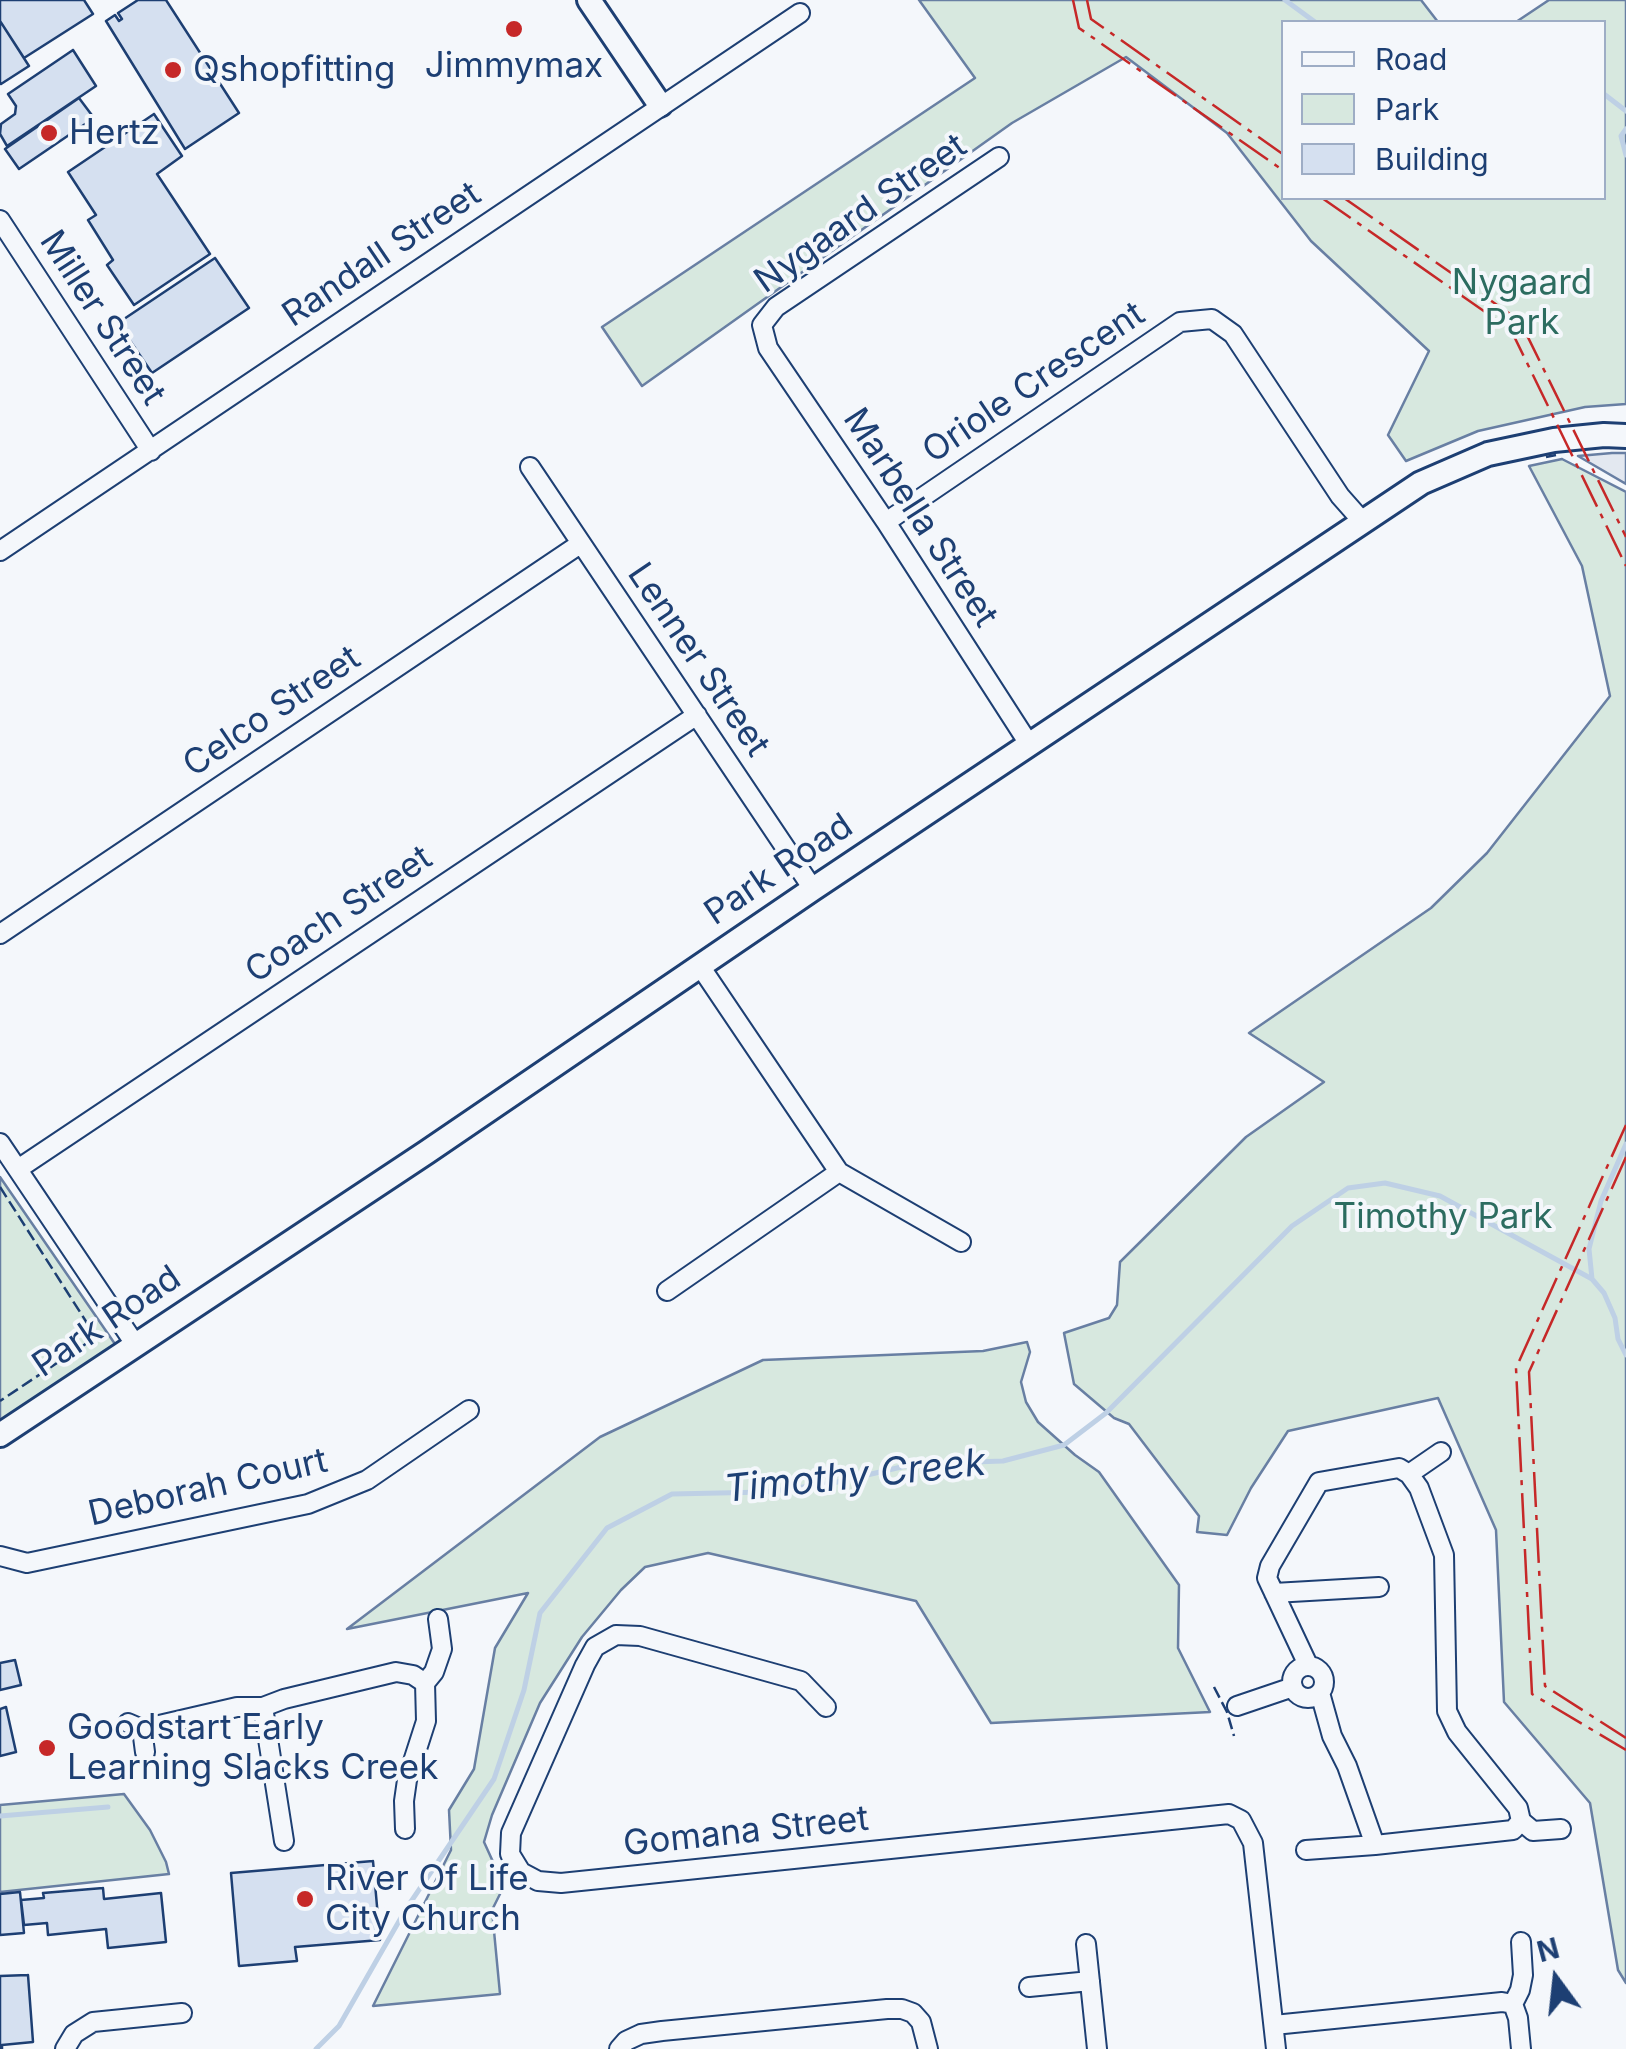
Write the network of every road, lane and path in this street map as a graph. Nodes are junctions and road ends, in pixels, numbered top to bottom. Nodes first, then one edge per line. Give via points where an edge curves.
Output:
1 (589, 0) edge
2 (800, 13) dead end
3 (660, 106) junction
4 (998, 157) dead end
5 (0, 220) edge
6 (762, 325) joint
7 (1626, 436) edge
8 (150, 451) junction
9 (530, 467) dead end
10 (886, 522) junction
11 (1363, 522) junction
12 (580, 544) junction
13 (0, 551) edge
14 (697, 716) junction
15 (1028, 744) junction
16 (813, 889) junction
17 (0, 934) edge
18 (700, 966) junction
19 (0, 1143) edge
20 (18, 1169) junction
21 (839, 1172) junction
22 (961, 1242) dead end
23 (667, 1290) dead end
24 (135, 1344) junction
25 (469, 1410) dead end
26 (0, 1435) edge
27 (1440, 1452) dead end
28 (1410, 1474) junction
29 (0, 1556) edge
30 (1378, 1587) dead end
31 (1274, 1593) junction
32 (438, 1619) dead end
33 (1308, 1666) junction
34 (425, 1684) junction
35 (1293, 1687) junction
36 (1320, 1693) junction
37 (826, 1706) dead end
38 (1237, 1706) dead end
39 (264, 1707) junction
40 (145, 1752) dead end
41 (1521, 1821) junction
42 (404, 1829) dead end
43 (1561, 1829) dead end
44 (284, 1841) dead end
45 (1376, 1845) junction
46 (1306, 1850) dead end
47 (1521, 1942) dead end
48 (1086, 1944) dead end
49 (1090, 1980) junction
50 (1029, 1986) dead end
51 (1513, 2004) junction
52 (182, 2013) dead end
53 (1274, 2025) junction
54 (65, 2049) edge
55 (619, 2049) edge
56 (928, 2049) edge
57 (1097, 2049) edge
58 (1276, 2049) edge
59 (1522, 2049) edge

1 - 3 street
2 - 3 street, Randall Street
3 - 8 street, Randall Street
4 - 6 street, Nygaard Street via 776,307
5 - 8 street, Miller Street
6 - 10 street, Marbella Street via 768,348
7 - 11 street, Park Road via 1554,440 1488,454 1422,483
8 - 13 street, Randall Street
9 - 12 street, Lenner Street
10 - 11 street, Oriole Crescent via 1180,322 1212,319 1232,334
10 - 15 street, Marbella Street
11 - 15 street, Park Road
12 - 14 street, Lenner Street
12 - 17 street, Celco Street
14 - 16 street, Lenner Street
14 - 20 street, Coach Street
15 - 16 street, Park Road
16 - 18 street, Park Road
18 - 21 street
18 - 24 street, Park Road
19 - 20 street
20 - 24 street
21 - 22 street
21 - 23 street
24 - 26 street, Park Road
25 - 29 street, Deborah Court via 366,1480 308,1504 28,1563
27 - 28 street
28 - 31 street via 1399,1468 1319,1482 1270,1566 1266,1578
28 - 41 street via 1444,1555 1447,1711
30 - 31 street
31 - 33 street
32 - 34 street via 442,1649
33 - 35 street via 1295,1672
33 - 36 street via 1322,1673
34 - 39 street via 396,1672
34 - 42 street via 426,1721 407,1780
35 - 36 street via 1305,1698
35 - 38 street
36 - 45 street
37 - 53 street, Gomana Street via 801,1680 616,1634 595,1647 586,1665 510,1833 510,1854 521,1872 562,1884 1228,1814 1242,1820 1253,1842
39 - 40 street via 135,1726
39 - 44 street
41 - 43 street via 1534,1831
41 - 45 street via 1513,1830
45 - 46 street
47 - 51 street via 1523,1976
48 - 49 street
49 - 50 street
49 - 57 street
51 - 53 street
51 - 59 street
52 - 54 street via 93,2022
53 - 58 street, Gomana Street
55 - 56 street via 662,2030 902,2010 921,2022

